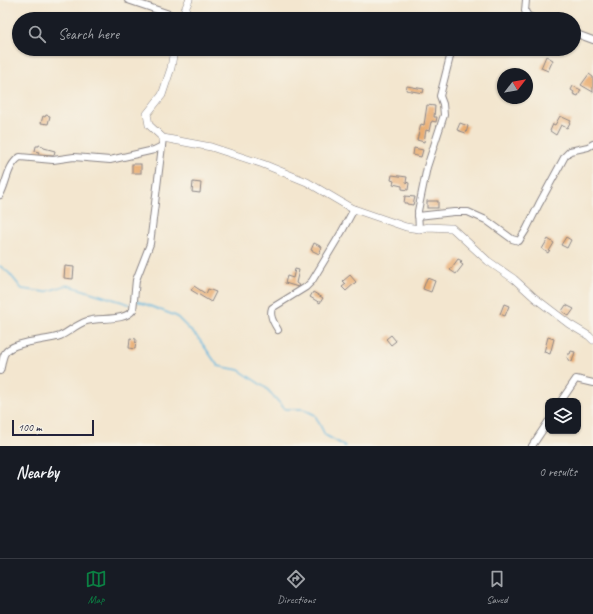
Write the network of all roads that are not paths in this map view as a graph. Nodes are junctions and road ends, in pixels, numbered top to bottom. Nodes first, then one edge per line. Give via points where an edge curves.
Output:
1 (128, 0) edge
2 (189, 0) edge
3 (526, 0) edge
4 (161, 12) edge
5 (184, 12) edge
6 (526, 12) edge
7 (581, 36) edge
8 (593, 40) edge
9 (173, 56) edge
10 (450, 56) edge
11 (162, 138) junction
12 (593, 144) edge
13 (162, 146) junction
14 (0, 195) edge
15 (354, 209) junction
16 (418, 216) junction
17 (419, 229) junction
18 (278, 330) dead end
19 (593, 340) edge
20 (0, 371) edge
21 (593, 383) edge
22 (563, 398) edge
23 (545, 426) edge
24 (532, 446) edge

1 - 4 street
2 - 5 street
3 - 6 street
7 - 8 street
9 - 11 street via 162,95 147,114 149,125
10 - 16 street via 440,96 444,115 427,167
11 - 13 street
11 - 15 street via 211,148 263,164 307,182
12 - 16 street via 570,151 565,156 526,230 518,240 512,239 486,220 468,212
13 - 14 street via 110,160 20,157 15,160
13 - 20 street via 150,244 136,280 133,310 124,316 86,321 53,339 12,347 4,355
15 - 17 street
15 - 18 street via 312,281 306,288 272,308 272,319
16 - 17 street
17 - 19 street via 452,228 488,261
21 - 22 street via 576,379
23 - 24 street

